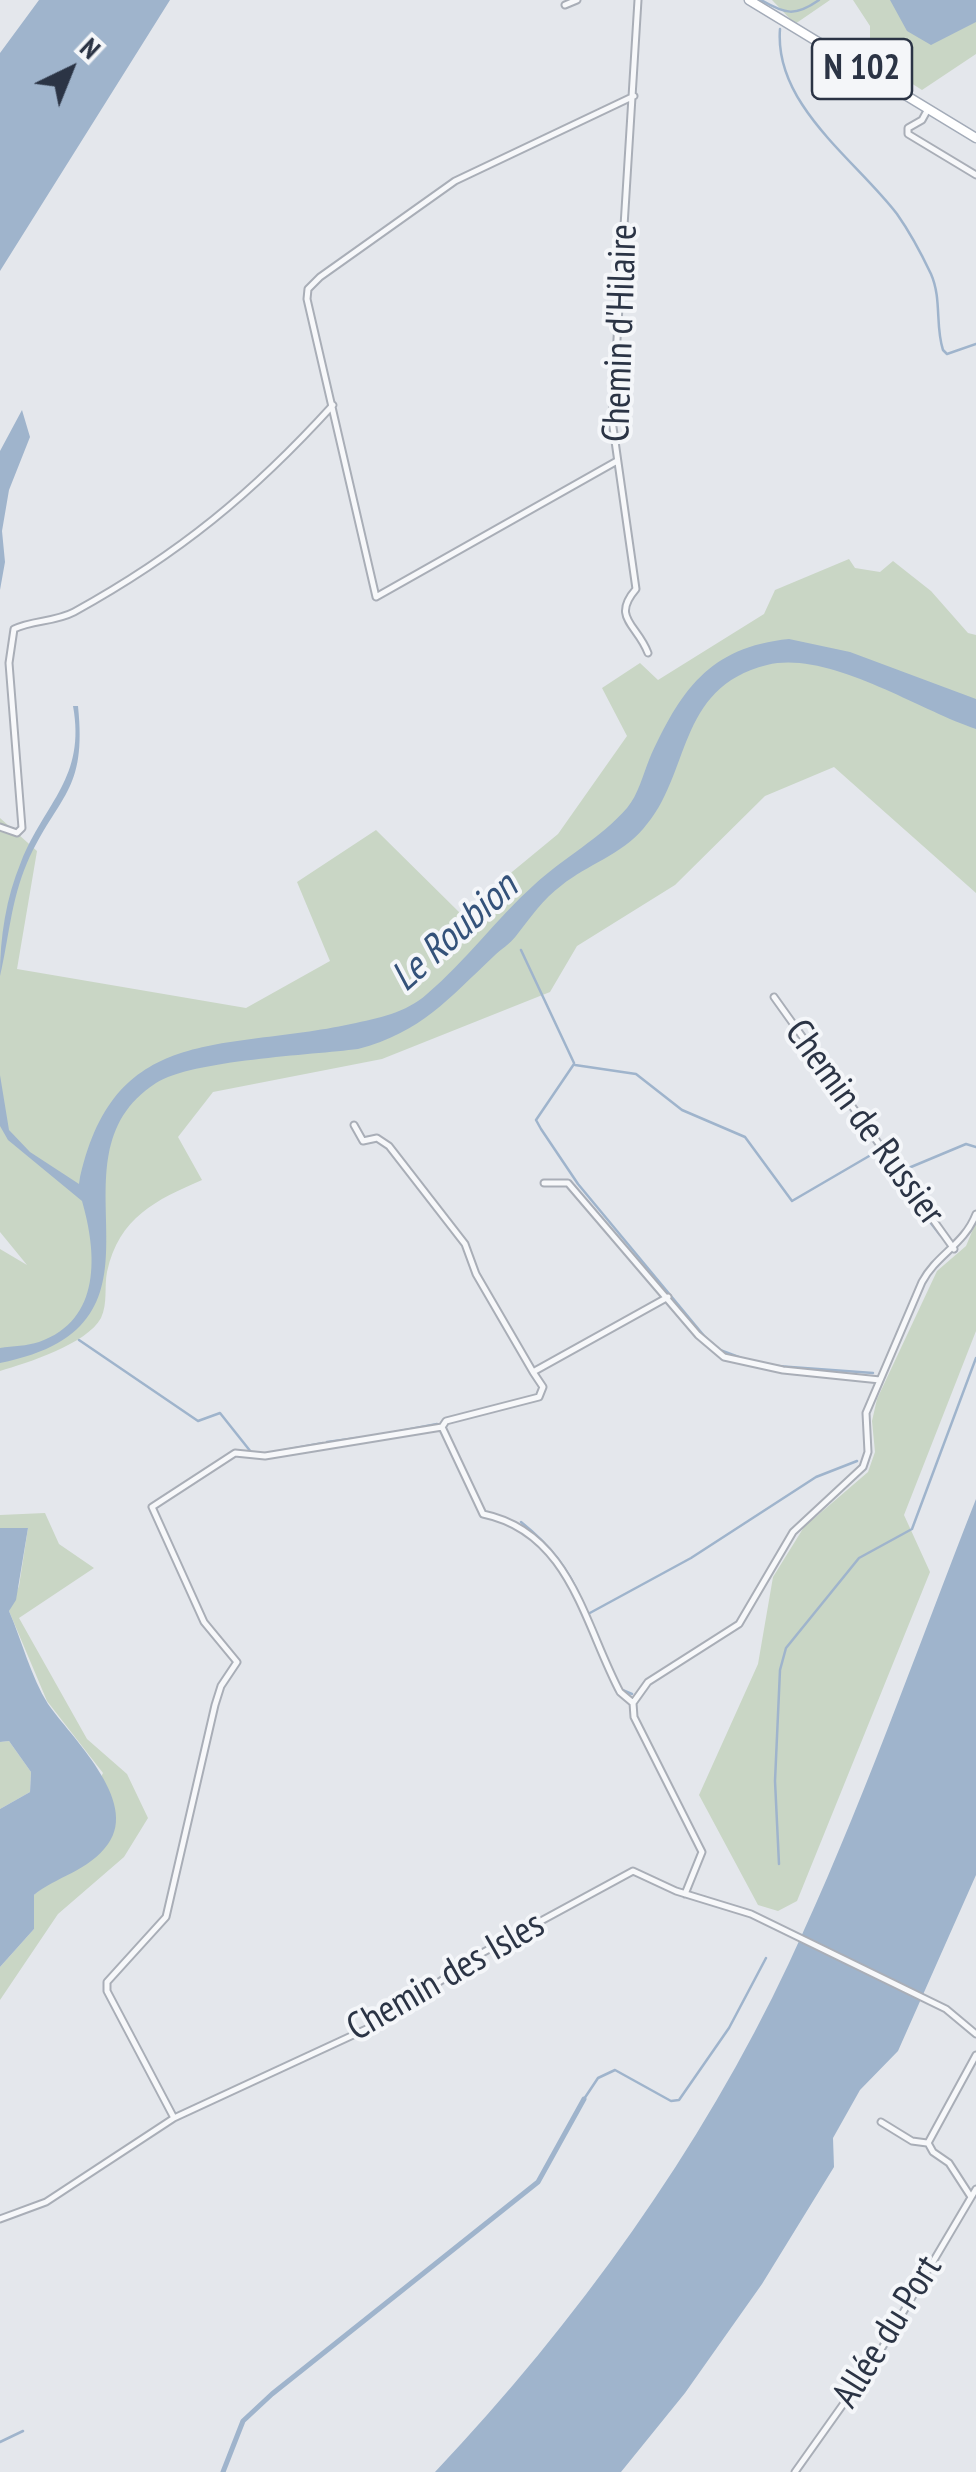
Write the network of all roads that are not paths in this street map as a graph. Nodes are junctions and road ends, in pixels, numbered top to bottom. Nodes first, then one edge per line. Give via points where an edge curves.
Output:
1 (577, 0) edge
2 (638, 0) edge
3 (749, 0) edge
4 (565, 5) dead end
5 (634, 96) junction
6 (928, 109) junction
7 (976, 138) edge
8 (976, 175) edge
9 (334, 405) junction
10 (617, 461) junction
11 (648, 652) dead end
12 (0, 827) edge
13 (774, 997) dead end
14 (354, 1125) dead end
15 (544, 1183) dead end
16 (976, 1214) edge
17 (954, 1249) junction
18 (668, 1297) junction
19 (534, 1372) junction
20 (880, 1380) junction
21 (442, 1425) junction
22 (633, 1703) junction
23 (685, 1894) junction
24 (976, 2034) edge
25 (976, 2054) edge
26 (174, 2118) junction
27 (881, 2122) dead end
28 (928, 2143) junction
29 (976, 2189) edge
30 (970, 2197) junction
31 (0, 2219) edge
32 (795, 2472) edge

1 - 4 street
2 - 5 street, Chemin d'Hilaire
3 - 6 main road, N 102
5 - 9 street via 455,181 320,277 307,298
5 - 10 street, Chemin d'Hilaire via 613,383
6 - 7 main road, N 102
6 - 8 street via 908,134
9 - 10 street via 376,596
9 - 12 street via 218,519 152,568 73,612 24,625 10,638 22,828 17,833
10 - 11 street, Chemin d'Hilaire via 636,589 624,612
13 - 17 street, Chemin de Russier
14 - 19 street via 363,1140 377,1138 389,1146 465,1244
15 - 18 street via 568,1183
16 - 17 street
17 - 20 street via 927,1272
18 - 19 street
18 - 20 street via 724,1357
19 - 21 street via 544,1391 539,1397
20 - 22 street via 866,1414 863,1467 793,1532 739,1624 648,1682
21 - 22 street via 482,1514 524,1530 557,1558 610,1674
21 - 26 street via 265,1456 235,1453 152,1507 204,1622 237,1662 215,1705 166,1917 107,1982
22 - 23 street via 702,1852
23 - 24 street, Chemin des Isles via 752,1914 933,2002
23 - 26 street, Chemin des Isles via 633,1871 621,1876 482,1952 377,2024
25 - 28 street
26 - 31 street, Chemin des Isles via 46,2202
27 - 28 street
28 - 30 street
29 - 30 street, Allée du Port
30 - 32 street, Allée du Port via 876,2358

